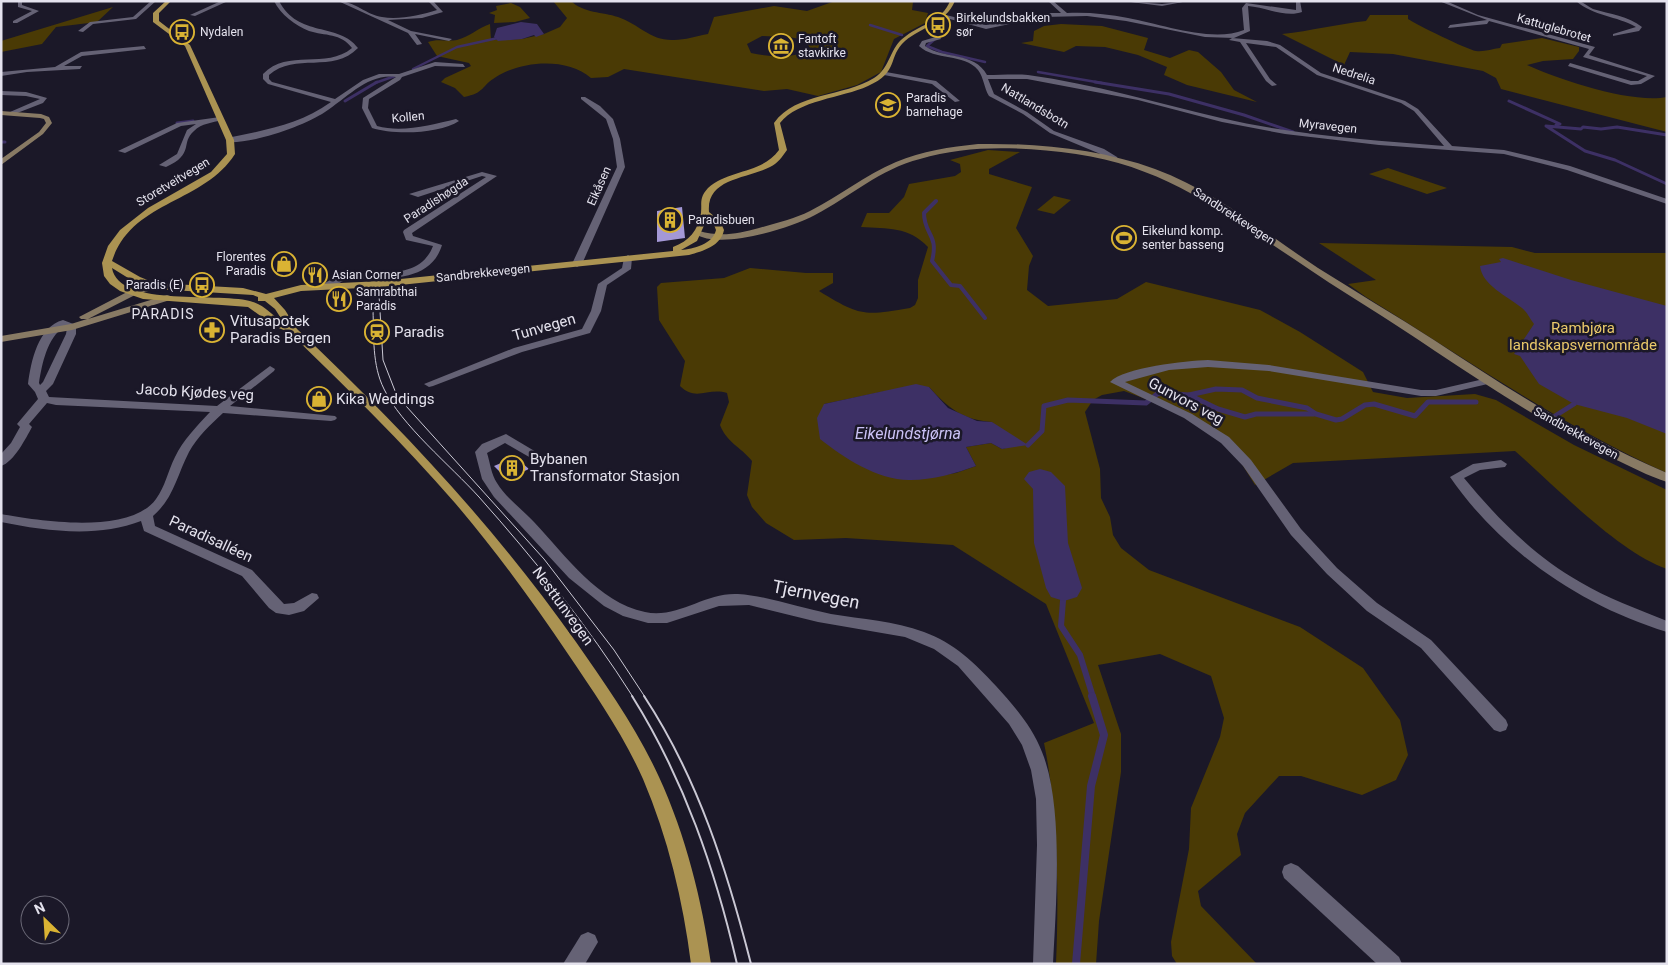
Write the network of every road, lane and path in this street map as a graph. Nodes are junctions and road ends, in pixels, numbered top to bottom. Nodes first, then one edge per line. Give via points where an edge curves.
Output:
1 (20, 1) edge
2 (154, 1) edge
3 (169, 1) edge
4 (226, 1) edge
5 (276, 1) edge
6 (340, 1) edge
7 (432, 1) edge
8 (953, 1) edge
9 (1050, 1) edge
10 (1125, 1) edge
11 (1186, 1) edge
12 (1298, 1) edge
13 (1441, 1) edge
14 (1578, 1) edge
15 (1065, 14) junction
16 (193, 15) dead end
17 (942, 16) junction
18 (382, 19) junction
19 (1495, 21) junction
20 (14, 22) dead end
21 (1450, 27) dead end
22 (81, 31) dead end
23 (410, 32) junction
24 (1615, 35) dead end
25 (1215, 36) junction
26 (449, 38) dead end
27 (939, 38) dead end
28 (1242, 41) junction
29 (420, 44) dead end
30 (144, 48) dead end
31 (1570, 65) dead end
32 (463, 66) dead end
33 (80, 67) dead end
34 (58, 68) junction
35 (1, 74) edge
36 (886, 74) junction
37 (399, 76) junction
38 (984, 77) junction
39 (1274, 85) dead end
40 (1, 93) edge
41 (583, 98) dead end
42 (336, 101) junction
43 (957, 102) dead end
44 (1, 113) edge
45 (12, 113) junction
46 (220, 119) junction
47 (208, 121) junction
48 (456, 122) dead end
49 (230, 140) junction
50 (1449, 147) junction
51 (122, 151) dead end
52 (1114, 159) junction
53 (1, 164) edge
54 (163, 165) dead end
55 (413, 194) dead end
56 (1667, 202) edge
57 (705, 213) junction
58 (699, 234) junction
59 (718, 235) junction
60 (659, 255) junction
61 (628, 258) junction
62 (108, 262) junction
63 (578, 264) junction
64 (156, 286) junction
65 (327, 286) junction
66 (129, 292) junction
67 (143, 296) junction
68 (266, 297) junction
69 (167, 298) junction
70 (251, 304) junction
71 (87, 322) junction
72 (68, 325) junction
73 (293, 330) junction
74 (50, 331) junction
75 (1, 332) edge
76 (1, 339) edge
77 (270, 368) dead end
78 (1488, 381) junction
79 (429, 384) dead end
80 (42, 394) junction
81 (56, 402) junction
82 (214, 414) junction
83 (331, 418) dead end
84 (26, 427) junction
85 (1, 462) edge
86 (547, 462) dead end
87 (1501, 464) dead end
88 (1667, 478) edge
89 (146, 515) junction
90 (1, 518) edge
91 (312, 598) dead end
92 (1667, 627) edge
93 (1500, 725) dead end
94 (1291, 872) dead end
95 (588, 942) dead end
96 (573, 964) edge
97 (701, 964) edge
98 (1043, 964) edge
99 (1392, 964) edge

1 - 20 street via 20,6 36,11
2 - 22 street via 134,18 92,24
3 - 46 main road via 156,13 156,22 187,45
4 - 16 street
5 - 42 street via 284,12 310,29 338,35 355,48 341,57 325,61 275,64 266,74 266,80
6 - 18 street
7 - 18 street via 441,11
8 - 17 main road
9 - 15 street
10 - 11 street via 1162,5
12 - 25 street, Nedrelia via 1299,12 1246,4 1247,31 1234,36
13 - 19 street, Kattuglebrotet via 1458,10
14 - 24 street via 1589,10 1639,27 1638,30
15 - 17 street, Nedrelia via 982,27
15 - 25 street, Nedrelia via 1104,16
17 - 36 main road via 902,41
18 - 23 street
19 - 21 street, Kattuglebrotet
19 - 31 street, Kattuglebrotet via 1593,48 1585,56 1652,76 1631,84
23 - 26 street
23 - 29 street
25 - 28 street, Nedrelia
27 - 38 street, Nattlandsbotn via 924,42 922,46 972,63
28 - 39 street
28 - 50 street, Nedrelia via 1278,46 1319,74 1403,102 1416,110
30 - 34 street via 81,54
32 - 37 street, Kollen via 435,64
33 - 34 street
34 - 35 street
36 - 43 street via 934,82
36 - 57 main road via 859,88 783,114 777,123 783,150 779,157 770,164 712,188 704,201
37 - 42 street, Kollen via 372,76
37 - 48 street, Kollen via 366,98 365,108 372,125 382,130 396,130
38 - 50 street, Myravegen via 1027,77 1138,98 1222,120 1285,132
38 - 52 street, Nattlandsbotn via 991,95 1052,132
40 - 45 street via 44,98
41 - 63 street, Eikåsen via 609,118 621,167
42 - 49 street, Kollen via 324,111 283,130
44 - 45 street
45 - 53 street via 41,116 49,122 41,133
46 - 47 street, Storetveitvegen
46 - 49 main road
47 - 51 street, Storetveitvegen via 179,124
47 - 54 street, Storetveitvegen via 190,130 183,151
49 - 62 main road, Storetveitvegen via 232,149 225,164 207,179 156,207 124,230 115,242
50 - 56 street, Myravegen via 1493,150 1536,159
52 - 59 street, Sandbrekkevegen via 1021,147 981,146 940,151 896,164 805,217 740,237
52 - 78 street, Sandbrekkevegen via 1149,169 1201,193
55 - 65 street, Paradishøgda via 482,174 493,176 407,232 409,238 438,245 423,266 392,277 337,278
57 - 58 main road
57 - 59 main road via 718,224
58 - 59 street, Sandbrekkevegen
58 - 60 main road via 689,244
59 - 60 main road via 701,249
60 - 61 main road, Sandbrekkevegen
61 - 63 main road, Sandbrekkevegen
61 - 79 street, Tunvegen via 626,269 603,284 586,331 518,350
62 - 64 main road via 124,273
62 - 66 main road via 108,275 115,284
63 - 65 main road, Sandbrekkevegen via 381,284
64 - 66 street
64 - 67 street
64 - 68 main road via 233,291
65 - 68 main road, Sandbrekkevegen via 288,290
66 - 67 main road
66 - 72 street
67 - 69 main road
67 - 71 street
68 - 70 main road, Sandbrekkevegen
68 - 73 main road, Nesttunvegen
69 - 70 main road
69 - 71 street
70 - 73 main road, Nesttunvegen via 280,325
71 - 72 street
72 - 74 street
72 - 75 street
72 - 80 street
73 - 97 main road, Nesttunvegen via 394,430 470,513 553,620 607,698 640,754 670,830 691,905
74 - 76 street
74 - 80 street via 33,376 33,384
77 - 82 street, Paradisalléen
78 - 88 street, Sandbrekkevegen via 1580,437
78 - 93 street, Gunvors veg via 1436,393 1420,393 1249,366 1196,364 1151,370 1114,382 1188,416 1235,449 1296,532 1332,572 1372,607 1426,644
80 - 81 street, Jacob Kjødes veg
80 - 84 street via 23,424
81 - 82 street, Jacob Kjødes veg
81 - 84 street
82 - 83 street, Jacob Kjødes veg
82 - 89 street, Paradisalléen via 179,458 163,498
84 - 85 street
86 - 98 street, Tjernvegen via 506,438 481,452 490,482 568,571 616,605 643,616 664,618 715,601 738,599 887,628 941,646 982,680 1029,740 1040,772 1045,805 1047,865
87 - 92 street via 1477,467 1456,477 1516,540 1562,578
89 - 90 street, Paradisalléen via 122,523 89,524 43,524
89 - 91 street, Paradisalléen via 150,528 248,573 258,581 271,604 277,608 294,610
94 - 99 street
95 - 96 street

